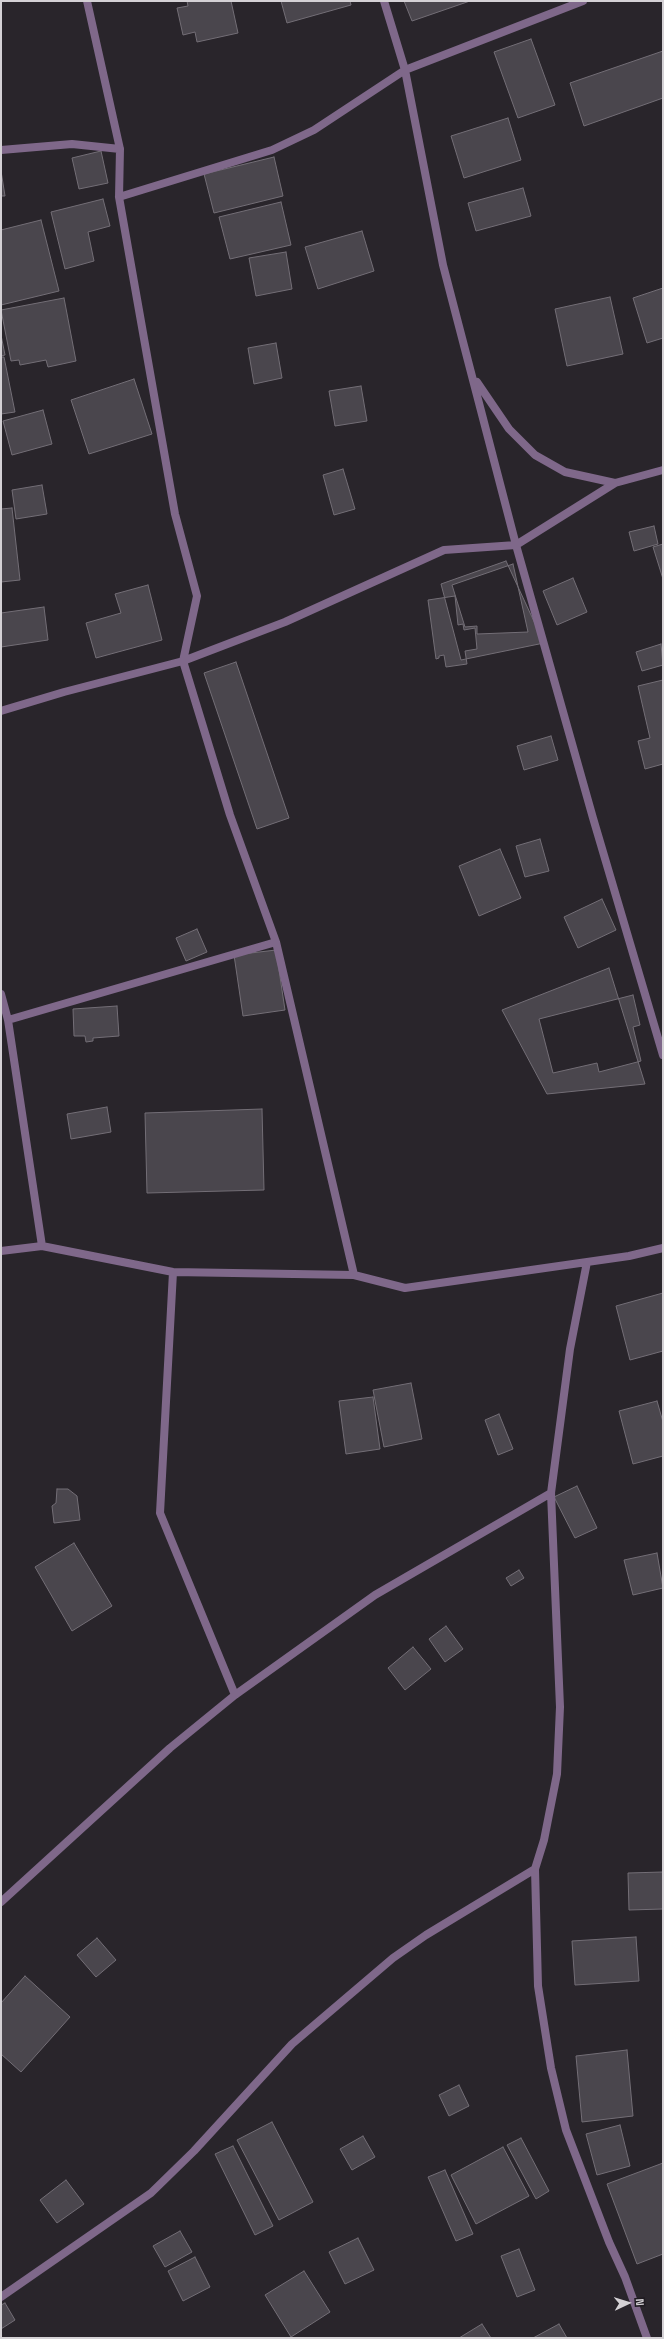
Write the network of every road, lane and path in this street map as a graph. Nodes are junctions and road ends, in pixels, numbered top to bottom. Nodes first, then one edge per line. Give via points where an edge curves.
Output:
1 (87, 1) edge
2 (384, 1) edge
3 (583, 1) edge
4 (405, 70) junction
5 (120, 149) junction
6 (1, 150) edge
7 (119, 197) junction
8 (473, 377) junction
9 (663, 470) edge
10 (614, 483) junction
11 (516, 545) junction
12 (183, 661) junction
13 (1, 711) edge
14 (276, 942) junction
15 (1, 994) edge
16 (8, 1020) junction
17 (663, 1055) edge
18 (42, 1246) junction
19 (663, 1248) edge
20 (1, 1251) edge
21 (587, 1262) junction
22 (172, 1272) junction
23 (354, 1275) junction
24 (551, 1493) junction
25 (235, 1695) junction
26 (535, 1869) junction
27 (1, 1902) edge
28 (1, 2296) edge
29 (647, 2338) edge

1 - 5 street
2 - 4 street
3 - 4 street
4 - 7 street via 314,130 272,150
4 - 8 street via 444,265
5 - 6 street via 72,144 12,147
5 - 7 street
7 - 12 street via 175,514 197,596
8 - 10 street via 509,429 535,455 566,472
8 - 11 street
9 - 10 street
10 - 11 street
11 - 12 street via 444,550 284,622
11 - 17 street via 590,811
12 - 13 street
12 - 14 street via 230,815
14 - 16 street
14 - 23 street
15 - 16 street
16 - 18 street
18 - 20 street
18 - 22 street
19 - 21 street
21 - 23 street via 405,1288
21 - 24 street via 570,1350
22 - 23 street
22 - 25 street via 160,1513
24 - 25 street via 375,1595
24 - 26 street via 560,1714 556,1774 544,1840
25 - 27 street via 170,1748
26 - 28 street via 426,1935 394,1958 292,2044 194,2151 151,2193
26 - 29 street via 538,1986 551,2068 566,2130

